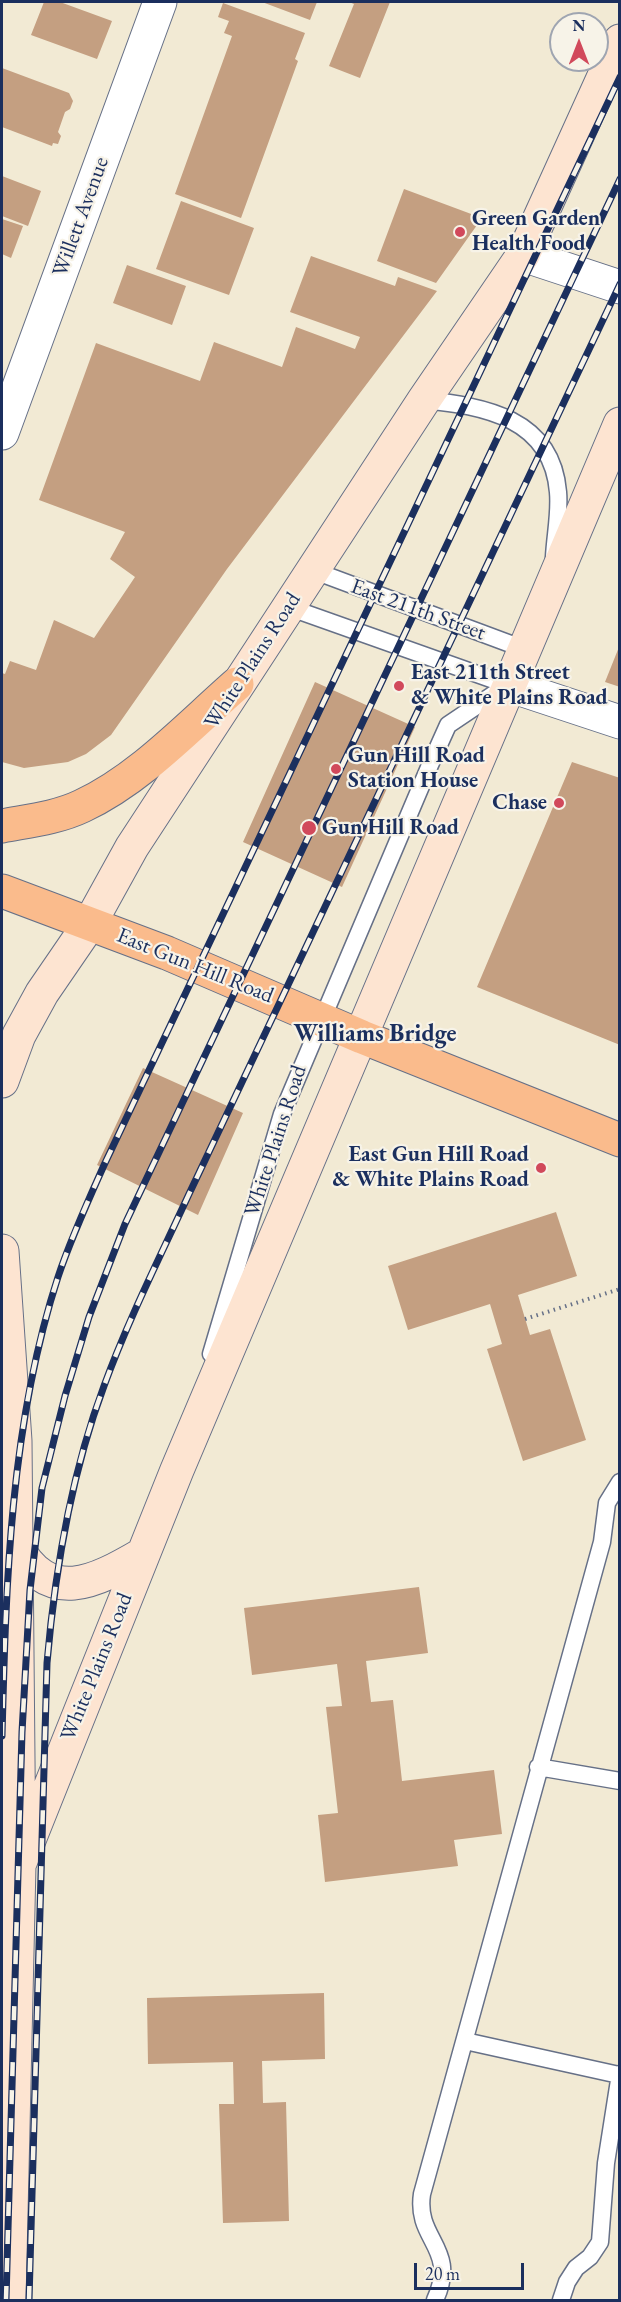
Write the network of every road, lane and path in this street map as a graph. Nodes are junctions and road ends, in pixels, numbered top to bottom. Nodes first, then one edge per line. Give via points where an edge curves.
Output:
1 (160, 2) edge
2 (620, 41) edge
3 (523, 255) junction
4 (620, 287) edge
5 (424, 400) junction
6 (620, 424) edge
7 (2, 433) edge
8 (312, 570) junction
9 (552, 587) junction
10 (288, 608) junction
11 (524, 649) junction
12 (237, 684) junction
13 (508, 685) junction
14 (620, 722) edge
15 (2, 826) edge
16 (2, 891) edge
17 (90, 922) junction
18 (322, 1018) junction
19 (362, 1037) junction
20 (2, 1081) edge
21 (620, 1140) edge
22 (2, 1251) edge
23 (620, 1289) edge
24 (525, 1319) dead end
25 (177, 1470) junction
26 (620, 1482) edge
27 (15, 1544) junction
28 (142, 1554) junction
29 (538, 1767) junction
30 (620, 1781) edge
31 (19, 1865) junction
32 (465, 2041) junction
33 (619, 2075) edge
34 (9, 2301) edge
35 (435, 2301) edge
36 (561, 2301) edge

1 - 7 street, Willett Avenue
2 - 3 main road, White Plains Road
3 - 4 street
3 - 5 main road, White Plains Road
5 - 8 main road, White Plains Road
5 - 9 lane, White Plains Road via 501,415 527,430 546,451 559,495
6 - 9 main road, White Plains Road
8 - 10 main road, White Plains Road
8 - 11 lane, East 211th Street
9 - 11 main road, White Plains Road
10 - 12 main road, White Plains Road
10 - 13 lane, East 211th Street
11 - 13 main road, White Plains Road
12 - 15 main road via 102,796 65,813
12 - 17 main road, White Plains Road via 132,847
13 - 14 street, East 211th Street
13 - 18 lane, White Plains Road via 448,725
13 - 19 main road, White Plains Road
16 - 17 main road, East Gun Hill Road
17 - 18 main road, East Gun Hill Road
17 - 20 main road, White Plains Road via 42,993
18 - 19 main road, East Gun Hill Road
18 - 25 lane, White Plains Road via 274,1138
19 - 21 main road, East Gun Hill Road
19 - 25 main road, White Plains Road
22 - 27 main road, White Plains Road via 14,1398
23 - 24 path
25 - 28 main road, White Plains Road
26 - 29 lane via 607,1503 602,1542
27 - 28 main road via 35,1570 68,1584 102,1577
27 - 31 main road, White Plains Road
28 - 31 main road, White Plains Road
29 - 30 lane
29 - 32 lane
31 - 34 main road, White Plains Road
32 - 33 lane
32 - 35 lane via 419,2211 443,2264
33 - 36 lane via 600,2242 576,2268

